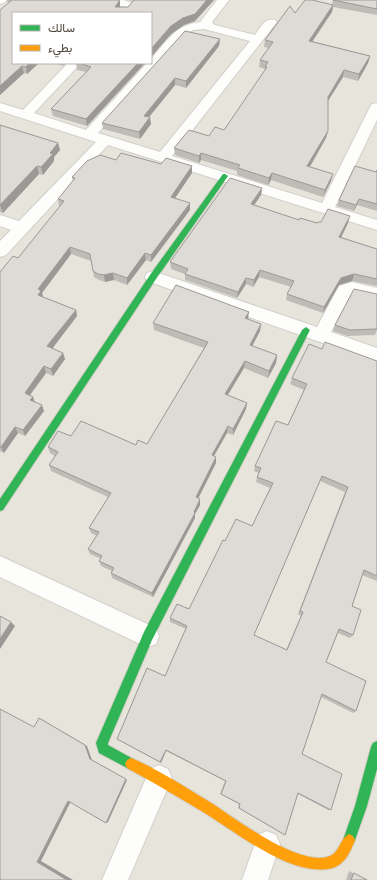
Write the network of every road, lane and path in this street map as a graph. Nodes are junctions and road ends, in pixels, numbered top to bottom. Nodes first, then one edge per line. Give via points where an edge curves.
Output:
1 (110, 0) edge
2 (223, 0) edge
3 (124, 12) edge
4 (271, 22) dead end
5 (206, 25) junction
6 (257, 39) junction
7 (74, 64) edge
8 (0, 107) edge
9 (377, 107) edge
10 (25, 115) junction
11 (89, 135) junction
12 (105, 140) junction
13 (163, 158) junction
14 (226, 176) junction
15 (326, 209) junction
16 (0, 220) edge
17 (377, 225) edge
18 (21, 228) junction
19 (0, 251) edge
20 (153, 277) junction
21 (377, 294) edge
22 (313, 332) junction
23 (377, 354) edge
24 (0, 507) edge
25 (0, 566) edge
26 (148, 636) junction
27 (375, 761) edge
28 (159, 778) junction
29 (267, 844) junction
30 (116, 880) edge
31 (255, 880) edge

1 - 3 street via 129,4
2 - 5 street
4 - 6 street
5 - 6 street
5 - 11 street via 190,27 184,31
6 - 13 street
7 - 10 street
8 - 10 street
9 - 15 street
10 - 11 street
11 - 12 street
12 - 13 street
12 - 18 street
13 - 14 street
14 - 15 street
14 - 20 street
15 - 17 street
16 - 18 street
18 - 19 street
20 - 22 street
20 - 24 street
21 - 22 street via 352,288 345,290
22 - 23 street
22 - 26 street
25 - 26 street
26 - 28 street via 102,747
27 - 29 street via 350,842 339,858 330,863 306,861 293,858
28 - 29 street
28 - 30 street
29 - 31 street

